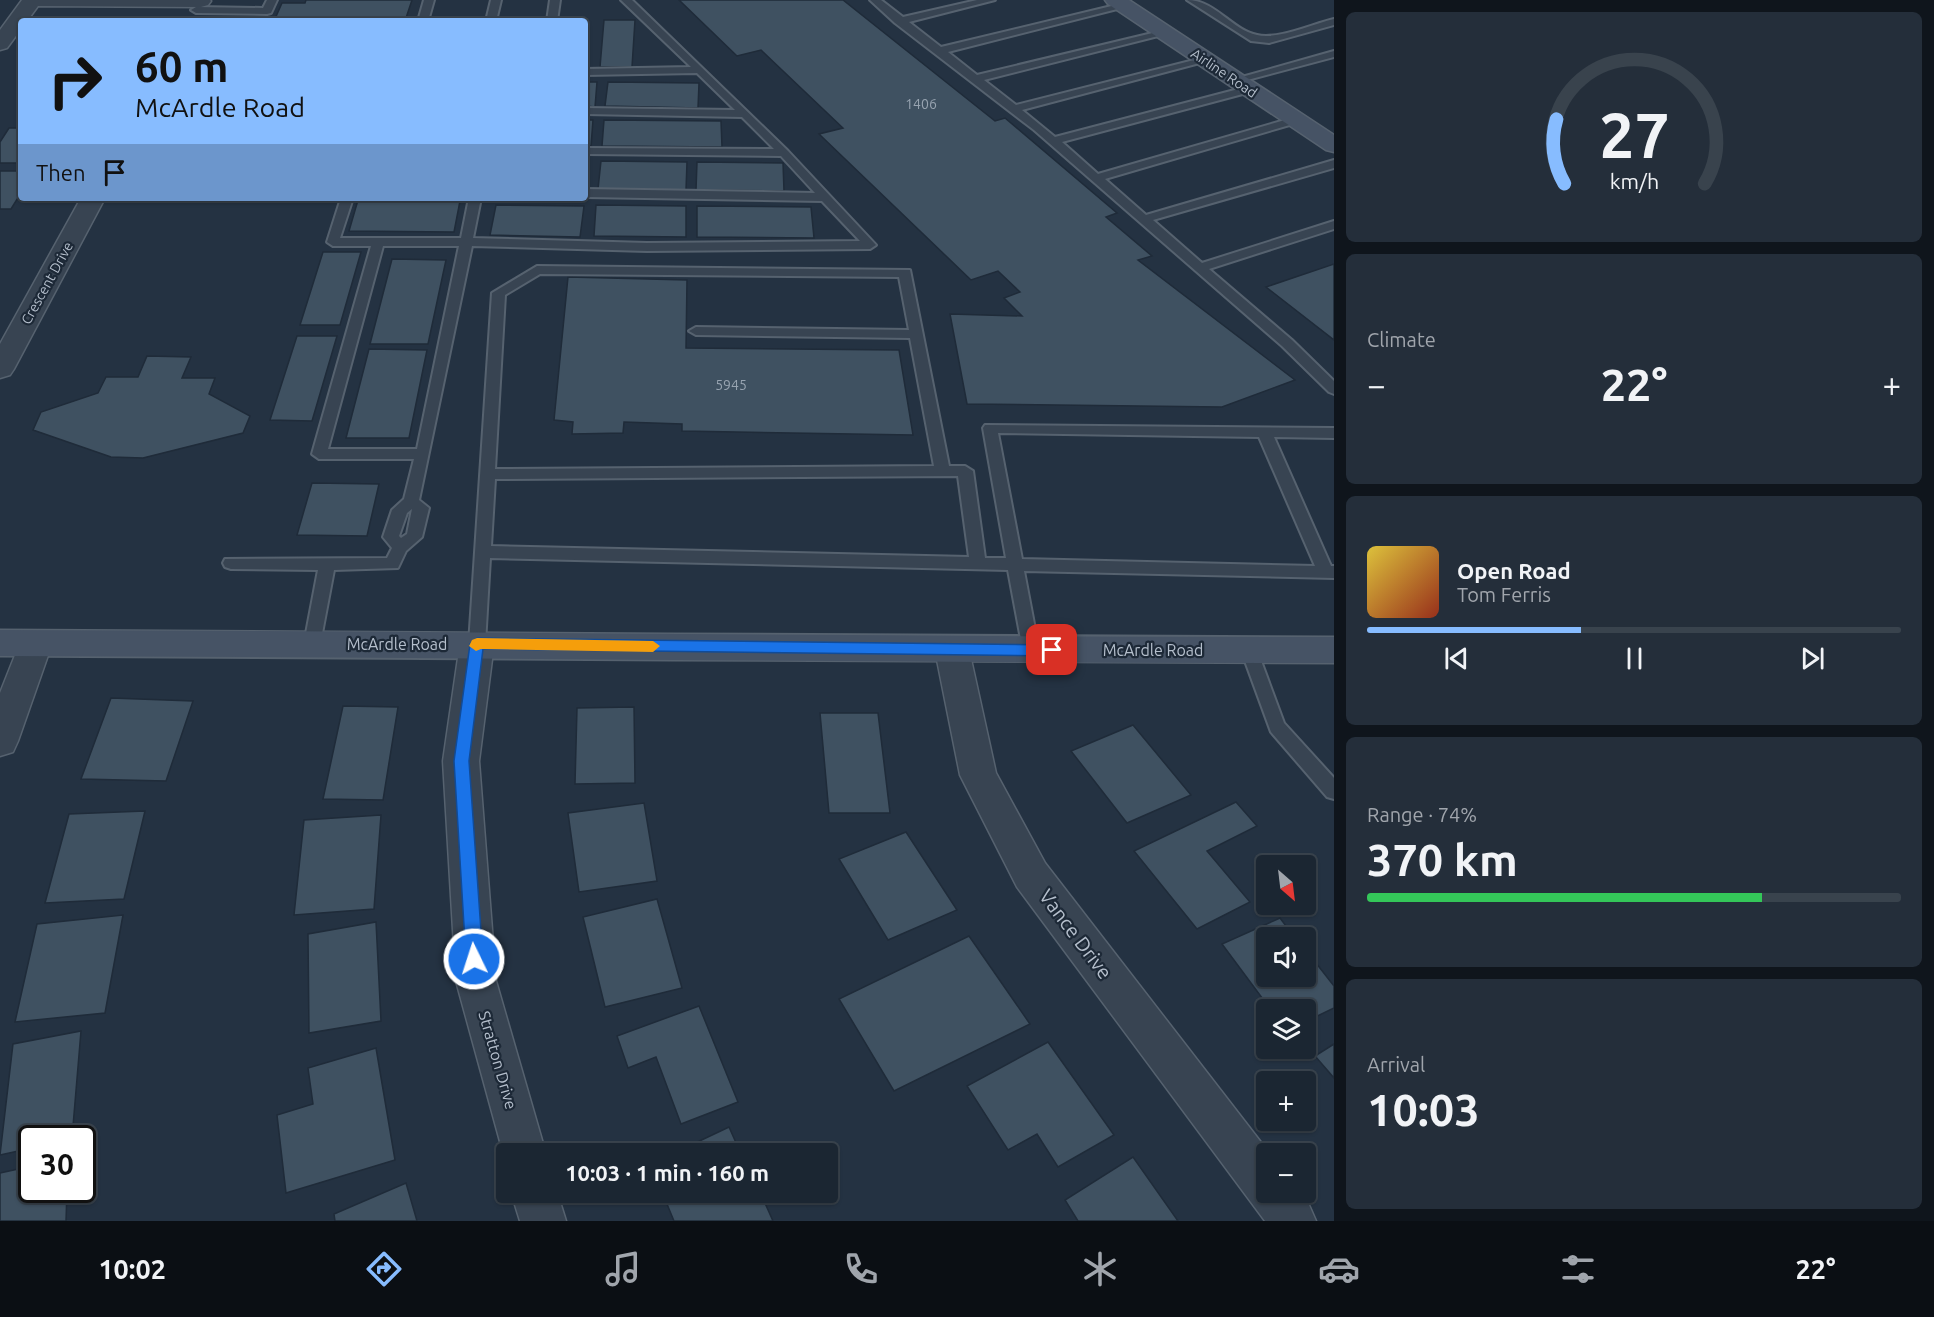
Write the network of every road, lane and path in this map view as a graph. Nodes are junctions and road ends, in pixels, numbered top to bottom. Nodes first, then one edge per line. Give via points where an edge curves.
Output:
1 (33, 0) edge
2 (272, 0) edge
3 (429, 0) edge
4 (496, 0) edge
5 (555, 0) edge
6 (626, 0) edge
7 (875, 0) edge
8 (990, 0) edge
9 (1192, 0) edge
10 (1119, 3) edge
11 (197, 8) edge
12 (265, 16) edge
13 (20, 18) edge
14 (424, 18) edge
15 (492, 18) edge
16 (552, 18) edge
17 (18, 20) edge
18 (899, 21) junction
19 (1334, 22) edge
20 (1165, 33) junction
21 (0, 44) edge
22 (938, 51) junction
23 (1334, 54) edge
24 (1206, 60) junction
25 (700, 70) junction
26 (588, 72) edge
27 (975, 79) junction
28 (1243, 85) junction
29 (1014, 110) junction
30 (588, 111) edge
31 (743, 114) junction
32 (1296, 120) junction
33 (1054, 141) junction
34 (1334, 145) edge
35 (588, 151) edge
36 (784, 153) junction
37 (1334, 164) edge
38 (1096, 178) junction
39 (588, 193) edge
40 (827, 197) junction
41 (91, 201) edge
42 (345, 201) edge
43 (474, 201) edge
44 (1144, 219) junction
45 (1334, 225) edge
46 (378, 242) junction
47 (466, 242) junction
48 (1201, 267) junction
49 (696, 331) dead end
50 (916, 334) junction
51 (0, 369) edge
52 (1334, 389) edge
53 (1264, 433) junction
54 (1334, 433) edge
55 (423, 454) junction
56 (942, 471) junction
57 (487, 474) junction
58 (411, 502) junction
59 (400, 547) junction
60 (483, 552) junction
61 (231, 563) dead end
62 (327, 564) junction
63 (978, 564) junction
64 (1015, 566) junction
65 (1330, 572) edge
66 (0, 643) edge
67 (35, 644) junction
68 (312, 644) junction
69 (477, 644) junction
70 (952, 650) junction
71 (1031, 650) junction
72 (1249, 650) junction
73 (1334, 650) edge
74 (0, 741) edge
75 (1334, 790) edge
76 (521, 1143) edge
77 (1256, 1172) edge
78 (537, 1203) edge
79 (1280, 1203) edge
80 (543, 1221) edge
81 (1293, 1221) edge

1 - 11 street
1 - 13 street
2 - 12 lane
3 - 14 lane
4 - 15 lane
5 - 16 lane
6 - 25 lane
7 - 18 lane
8 - 18 lane
9 - 19 lane via 1260,40
10 - 20 main road, Airline Road
10 - 22 lane
11 - 12 lane
17 - 21 street
18 - 22 lane
20 - 24 main road, Airline Road
20 - 27 lane
22 - 27 lane
23 - 28 lane
24 - 28 main road, Airline Road
24 - 29 lane
25 - 26 lane
25 - 31 lane
27 - 29 lane
28 - 32 main road, Airline Road
28 - 33 lane
29 - 33 lane
30 - 31 lane
31 - 36 lane
32 - 34 main road, Airline Road
32 - 38 lane
33 - 38 lane
35 - 36 lane
36 - 40 lane
37 - 44 lane
38 - 44 lane
39 - 40 lane
40 - 47 lane via 870,245 647,247
41 - 51 street, Crescent Drive
42 - 46 lane via 333,242
43 - 47 lane
44 - 48 lane
45 - 48 lane
46 - 47 lane
46 - 55 lane via 319,454
47 - 55 lane
48 - 52 lane
49 - 50 lane
50 - 56 lane
50 - 57 lane via 905,273 537,270 500,293
53 - 54 lane
53 - 64 lane via 990,428
53 - 65 lane
55 - 58 lane
56 - 57 lane
56 - 63 lane via 965,471
57 - 60 lane
58 - 59 lane via 400,510 391,537
58 - 59 lane via 421,508 419,525 414,537
59 - 62 lane via 392,564
60 - 63 lane
60 - 69 lane
61 - 62 lane
62 - 68 lane
63 - 64 lane
64 - 65 lane
64 - 71 lane
66 - 67 main road, McArdle Road
67 - 68 main road, McArdle Road
67 - 74 street
68 - 69 main road, McArdle Road
69 - 70 main road, McArdle Road
69 - 76 street, Stratton Drive via 461,761 476,981
70 - 71 main road, McArdle Road
70 - 77 street, Vance Drive via 978,775 1031,875
71 - 72 main road, McArdle Road
72 - 73 main road, McArdle Road
72 - 75 lane via 1276,727
78 - 80 street
79 - 81 street

